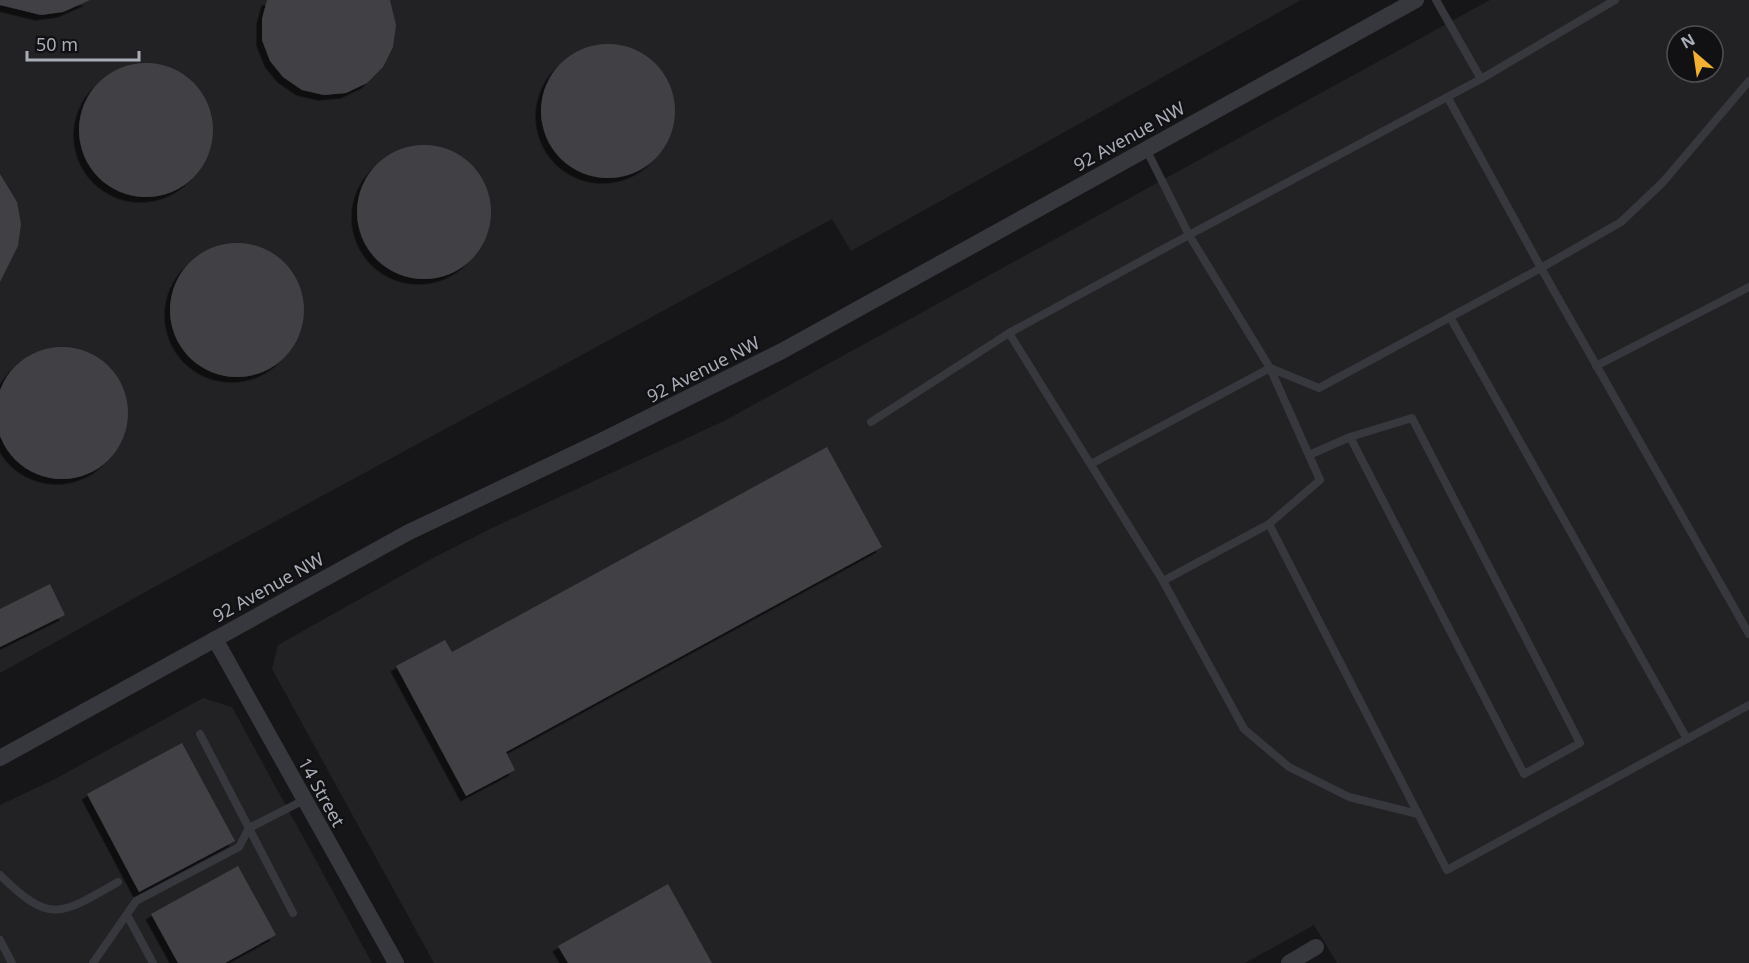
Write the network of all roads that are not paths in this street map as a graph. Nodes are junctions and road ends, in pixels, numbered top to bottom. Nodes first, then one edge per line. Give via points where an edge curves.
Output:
1 (1416, 0) edge
2 (1436, 0) edge
3 (1615, 0) edge
4 (1481, 79) junction
5 (1749, 81) edge
6 (1448, 98) junction
7 (1146, 149) junction
8 (1189, 235) junction
9 (1541, 268) junction
10 (1749, 287) edge
11 (1450, 317) junction
12 (1009, 333) junction
13 (1596, 366) junction
14 (1270, 368) junction
15 (871, 422) dead end
16 (1350, 437) junction
17 (1309, 455) junction
18 (1091, 464) junction
19 (1269, 525) junction
20 (1163, 581) junction
21 (1749, 634) edge
22 (215, 639) junction
23 (1749, 705) edge
24 (200, 734) dead end
25 (1687, 739) junction
26 (0, 758) edge
27 (304, 800) junction
28 (1418, 814) junction
29 (249, 828) junction
30 (0, 875) edge
31 (118, 882) dead end
32 (293, 913) dead end
33 (127, 915) junction
34 (0, 940) edge
35 (1316, 947) dead end
36 (12, 963) edge
37 (93, 963) edge
38 (153, 963) edge
39 (396, 963) edge
40 (1289, 963) edge

1 - 7 street, 92 Avenue NW
2 - 4 lane
3 - 4 lane
4 - 6 lane
5 - 9 lane via 1663,182 1621,222
6 - 8 lane
6 - 9 lane
7 - 8 lane
7 - 22 street, 92 Avenue NW via 782,351 409,532
8 - 12 lane
8 - 14 lane
9 - 11 lane
9 - 13 lane
10 - 13 lane
11 - 14 lane via 1319,388
11 - 25 lane
12 - 15 lane
12 - 18 lane
13 - 21 lane
14 - 17 lane
14 - 18 lane
16 - 16 lane via 1524,774 1580,742 1412,418
16 - 17 lane
17 - 19 lane via 1320,480
18 - 20 lane
19 - 20 lane
19 - 28 lane
20 - 28 lane via 1244,729 1289,767 1349,797
22 - 26 street, 92 Avenue NW
22 - 27 street, 14 Street
23 - 25 lane
24 - 29 lane
25 - 28 lane via 1447,870
27 - 29 lane
27 - 39 street, 14 Street
29 - 32 lane
29 - 33 lane via 239,847 136,901
30 - 31 lane via 43,909 60,910 80,903
33 - 37 lane
33 - 38 lane
34 - 36 lane
35 - 40 street

